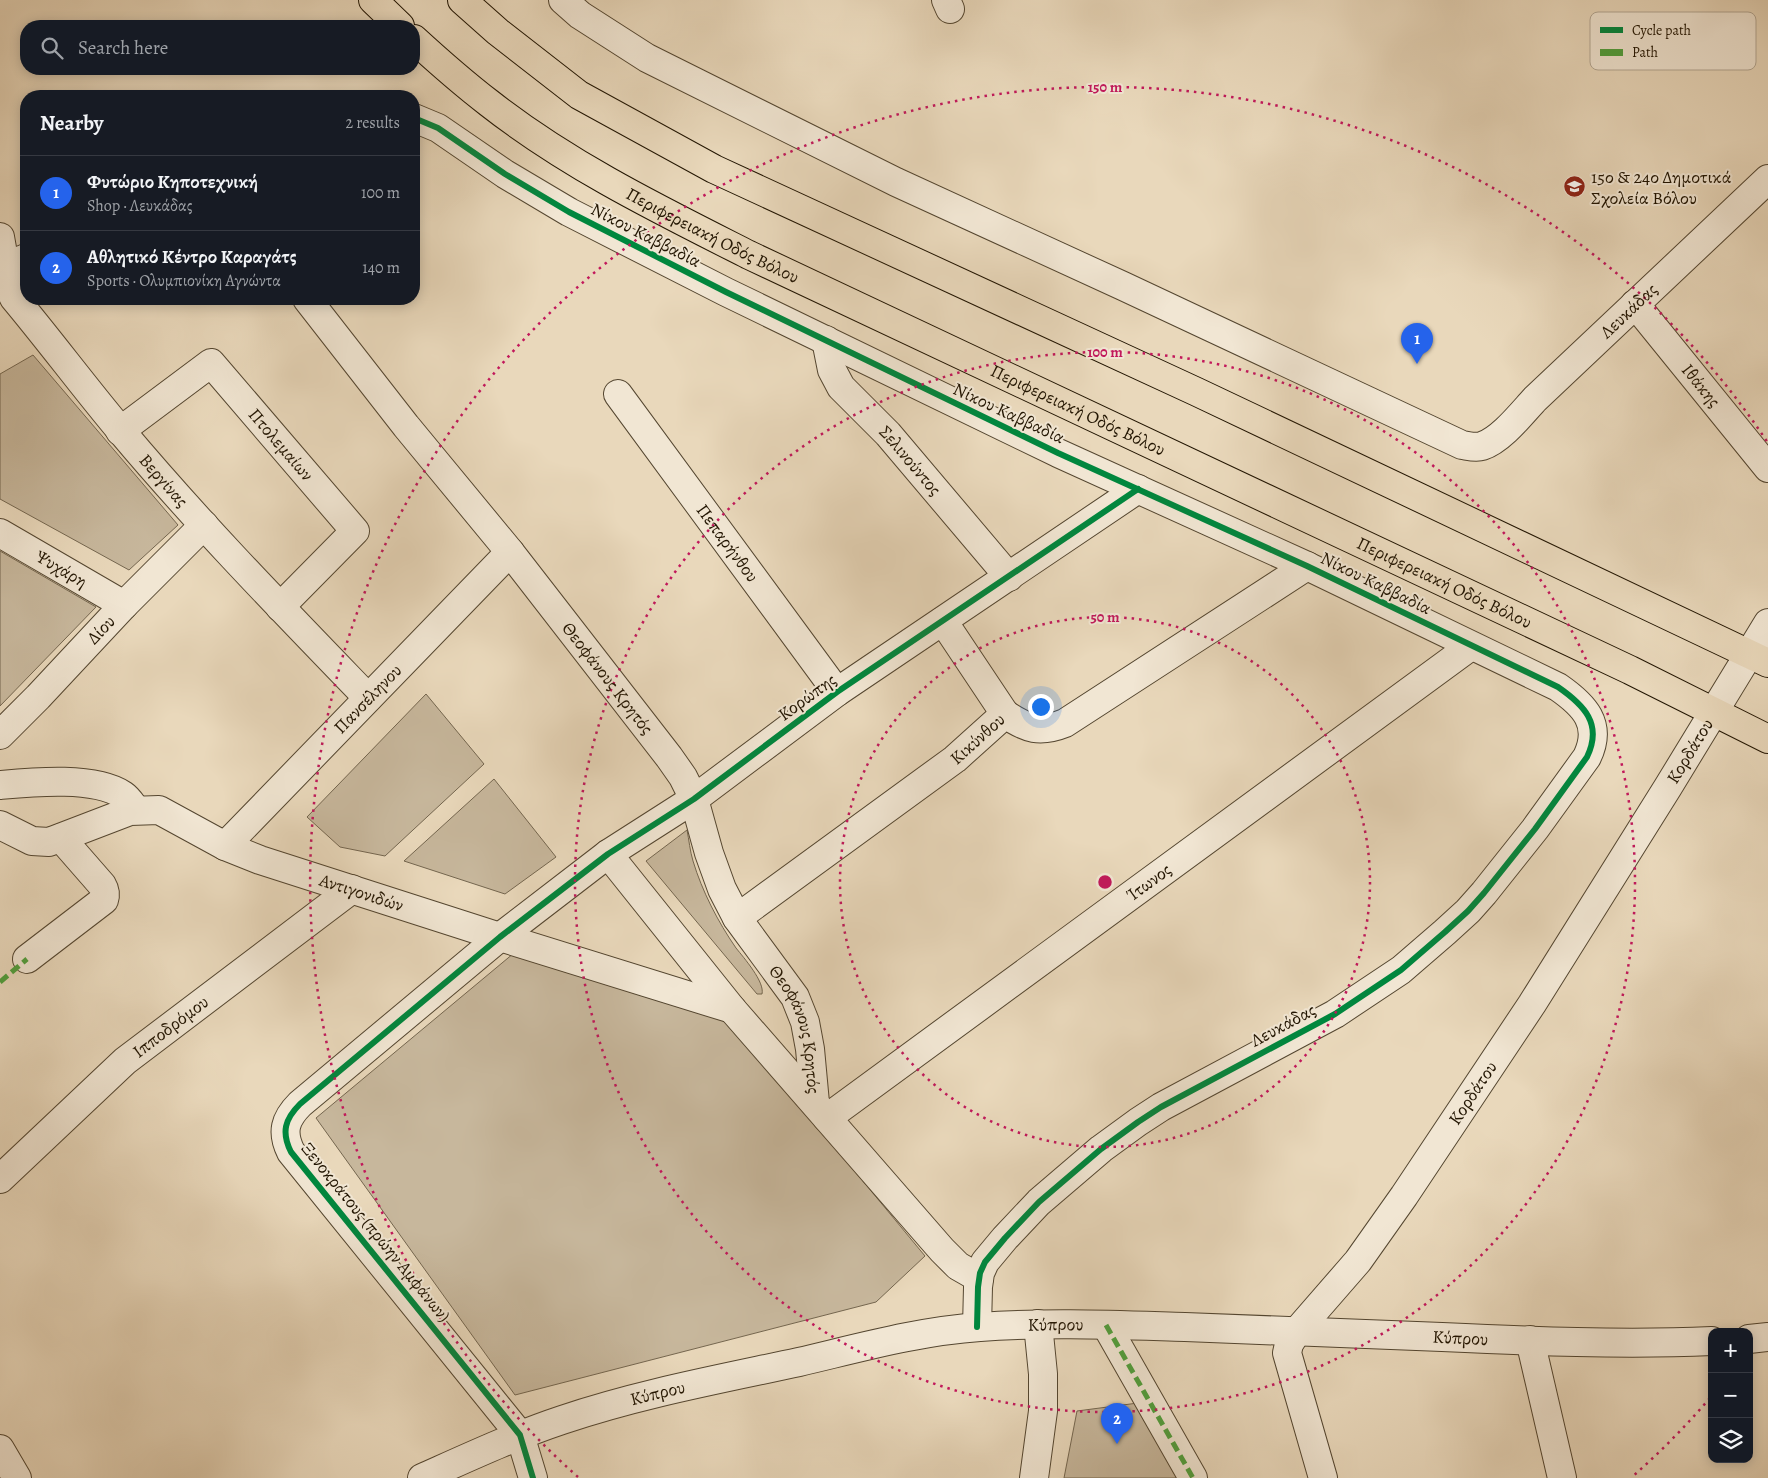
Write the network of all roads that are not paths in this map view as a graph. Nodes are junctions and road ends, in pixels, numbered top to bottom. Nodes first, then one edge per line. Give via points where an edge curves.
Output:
1 (373, 0) edge
2 (462, 0) edge
3 (563, 0) edge
4 (394, 20) edge
5 (420, 44) edge
6 (420, 120) edge
7 (1765, 186) edge
8 (0, 237) edge
9 (10, 265) edge
10 (1635, 304) junction
11 (312, 305) edge
12 (826, 340) junction
13 (618, 394) dead end
14 (120, 431) junction
15 (1768, 468) edge
16 (1138, 489) junction
17 (204, 525) junction
18 (0, 533) edge
19 (510, 552) junction
20 (1307, 566) junction
21 (1009, 577) junction
22 (124, 605) junction
23 (280, 607) junction
24 (942, 621) junction
25 (1768, 623) edge
26 (1470, 646) junction
27 (1758, 658) edge
28 (838, 692) junction
29 (368, 698) junction
30 (1714, 711) junction
31 (1005, 714) junction
32 (1592, 725) joint
33 (0, 735) edge
34 (1768, 739) edge
35 (0, 785) edge
36 (694, 799) junction
37 (136, 810) junction
38 (0, 825) edge
39 (61, 838) junction
40 (225, 846) junction
41 (608, 854) junction
42 (352, 888) junction
43 (738, 918) junction
44 (500, 937) junction
45 (27, 959) dead end
46 (732, 1009) junction
47 (821, 1111) junction
48 (0, 1179) edge
49 (979, 1278) junction
50 (1038, 1324) junction
51 (1106, 1325) junction
52 (977, 1327) junction
53 (1298, 1330) junction
54 (1768, 1337) edge
55 (1753, 1339) edge
56 (1530, 1340) junction
57 (1708, 1341) edge
58 (520, 1435) junction
59 (0, 1450) edge
60 (17, 1478) edge
61 (422, 1478) edge
62 (533, 1478) edge
63 (1034, 1478) edge
64 (1194, 1478) edge
65 (1323, 1478) edge
66 (1562, 1478) edge

1 - 4 main road
2 - 27 main road via 579,95 714,170 1197,392
3 - 10 street, Λευκάδας via 580,15 647,58 896,182 1462,446 1480,447 1490,442
5 - 30 main road, Περιφερειακή Οδός Βόλου via 490,104 531,133 586,168 682,221
6 - 12 street, Νίκου Καββαδία via 438,128 505,174 569,212
7 - 10 street, Λευκάδας
8 - 9 street, Βεργίνας
9 - 14 street, Βεργίνας via 9,288 14,298
10 - 15 street, Ιθάκης
11 - 19 street, Θεοφάνους Κρητός
12 - 16 street, Νίκου Καββαδία
12 - 21 street, Σελινούντος via 832,370 841,387 888,434
13 - 28 street, Πεπαρήνθου
14 - 17 street, Βεργίνας
14 - 23 street, Πτολεμαίων via 211,363 355,531
16 - 20 street, Νίκου Καββαδία
16 - 21 street, Κορώπης
17 - 22 street, Δίου
17 - 23 street, Βεργίνας
18 - 22 street, Ψυχάρη
19 - 29 street, Πανσέληνου
19 - 36 street, Θεοφάνους Κρητός via 669,757
20 - 26 street, Νίκου Καββαδία
20 - 31 street, Κικύνθου via 1065,723 1034,729
21 - 24 street, Κορώπης
22 - 33 street, Δίου
23 - 29 street, Βεργίνας
24 - 28 street, Κορώπης
24 - 31 street
25 - 27 street, Κορδάτου
26 - 32 street, Νίκου Καββαδία via 1558,687 1585,710
26 - 47 street, Ίτωνος
27 - 30 street, Κορδάτου
28 - 36 street, Κορώπης
29 - 40 street, Πανσέληνου
30 - 34 main road, Περιφερειακή Οδός Βόλου
30 - 53 street, Κορδάτου via 1532,1004 1409,1188 1358,1261
31 - 43 street, Κικύνθου via 955,759
32 - 49 street, Λευκάδας via 1591,748 1581,764 1499,874 1468,911 1445,932 1401,970 1335,1014 1161,1108 1101,1149 1026,1215 988,1258
35 - 37 street via 56,782 97,786 121,794
36 - 41 street, Κορώπης
36 - 43 street, Θεοφάνους Κρητός via 717,876
37 - 39 street, Αντιγονιδών
37 - 40 street, Αντιγονιδών via 164,812
38 - 39 street, Αντιγονιδών via 40,843
39 - 45 street via 100,883 104,900
40 - 42 street, Αντιγονιδών
41 - 44 street, Κορώπης
41 - 46 street, Θεοφάνους Κρητός
42 - 44 street, Αντιγονιδών
42 - 48 street, Ιπποδρόμου via 125,1061
43 - 47 street, Θεοφάνους Κρητός via 795,997 805,1022
44 - 46 street, Αντιγονιδών
44 - 58 street, Ξενοκράτους (πρώην Αμφάνων) via 300,1104 290,1114 285,1131 291,1152
46 - 47 street, Θεοφάνους Κρητός
47 - 49 street, Θεοφάνους Κρητός via 942,1250 958,1266
49 - 52 street, Λευκάδας
50 - 51 street, Κύπρου
50 - 52 street, Κύπρου
50 - 63 street via 1043,1410
51 - 53 street, Κύπρου
51 - 64 street
52 - 58 street, Κύπρου via 903,1338 670,1390
53 - 56 street, Κύπρου
53 - 65 street, Κορδάτου via 1287,1353
54 - 55 street
56 - 57 street, Κύπρου
56 - 66 street
58 - 61 street, Κύπρου
58 - 62 street
59 - 60 street

